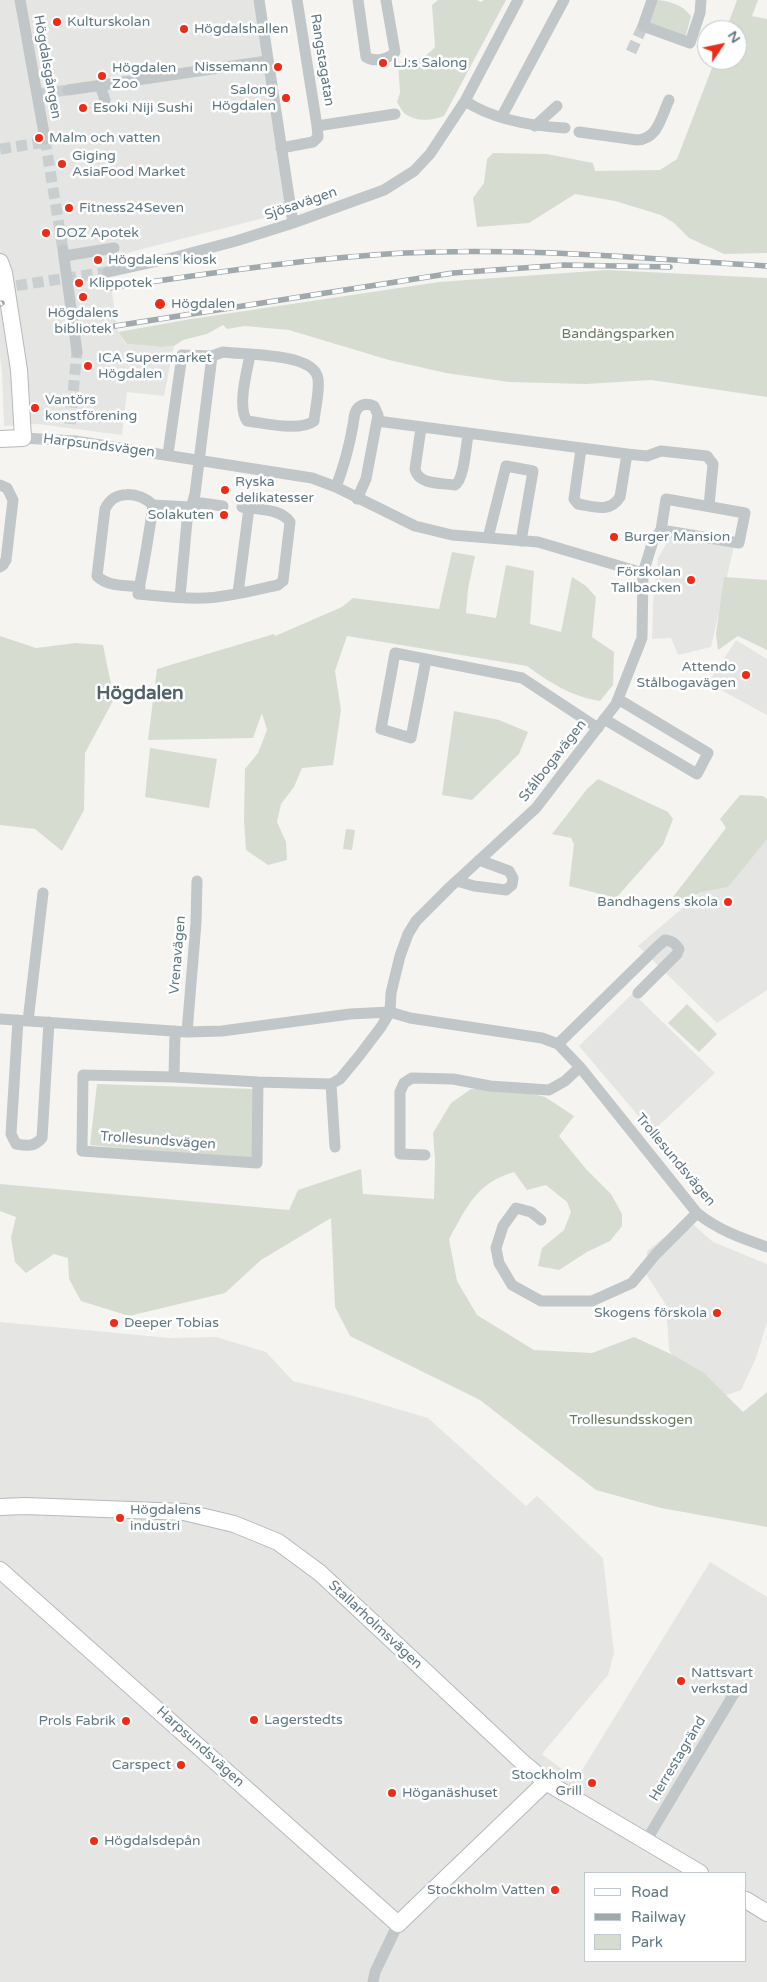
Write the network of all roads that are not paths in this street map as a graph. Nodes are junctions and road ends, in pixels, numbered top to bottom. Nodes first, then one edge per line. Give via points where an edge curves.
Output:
1 (20, 0) edge
2 (259, 0) edge
3 (297, 0) edge
4 (358, 0) edge
5 (386, 0) edge
6 (518, 0) edge
7 (564, 0) edge
8 (652, 0) edge
9 (701, 0) edge
10 (267, 61) junction
11 (100, 85) junction
12 (68, 90) tunnel mouth
13 (105, 100) dead end
14 (669, 100) dead end
15 (465, 101) junction
16 (556, 106) dead end
17 (395, 114) dead end
18 (502, 116) junction
19 (317, 126) junction
20 (535, 126) junction
21 (565, 128) dead end
22 (579, 132) dead end
23 (45, 139) tunnel mouth
24 (280, 148) junction
25 (293, 223) junction
26 (114, 248) dead end
27 (0, 262) edge
28 (108, 272) tunnel mouth
29 (77, 352) tunnel mouth
30 (250, 355) junction
31 (212, 356) junction
32 (377, 421) junction
33 (421, 428) junction
34 (468, 434) junction
35 (23, 438) junction
36 (0, 439) edge
37 (581, 448) junction
38 (168, 454) junction
39 (627, 454) junction
40 (199, 460) junction
41 (0, 485) edge
42 (336, 487) junction
43 (357, 499) junction
44 (153, 505) junction
45 (223, 506) dead end
46 (709, 506) junction
47 (190, 507) junction
48 (661, 530) junction
49 (488, 538) junction
50 (521, 540) junction
51 (0, 567) edge
52 (643, 573) junction
53 (140, 587) junction
54 (238, 593) junction
55 (180, 597) junction
56 (426, 660) junction
57 (618, 699) junction
58 (601, 724) junction
59 (479, 860) junction
60 (197, 881) dead end
61 (457, 881) junction
62 (43, 893) dead end
63 (638, 993) dead end
64 (390, 1012) junction
65 (0, 1019) edge
66 (23, 1021) junction
67 (49, 1022) junction
68 (175, 1031) junction
69 (187, 1032) junction
70 (558, 1044) junction
71 (580, 1067) junction
72 (174, 1077) junction
73 (258, 1082) junction
74 (331, 1084) junction
75 (335, 1146) dead end
76 (424, 1155) dead end
77 (697, 1213) junction
78 (542, 1220) dead end
79 (767, 1247) edge
80 (0, 1507) edge
81 (0, 1570) edge
82 (735, 1692) dead end
83 (546, 1782) junction
84 (646, 1841) junction
85 (698, 1872) edge
86 (747, 1901) edge
87 (767, 1913) edge
88 (398, 1924) junction
89 (373, 1982) edge

1 - 23 street, Högdalsgången
2 - 10 street
3 - 19 street, Rangstagatan
4 - 5 street via 366,57 372,60 391,57 395,52
6 - 15 street, Sjösavägen
7 - 18 street
8 - 9 street via 643,26 690,44
10 - 11 street
10 - 24 street
11 - 12 street
11 - 13 street
14 - 22 street via 655,131 646,139
15 - 18 street via 487,113
15 - 25 street, Sjösavägen via 430,154 414,171 384,190
16 - 20 street
17 - 19 street, Rangstagatan
18 - 20 street
19 - 24 street, Rangstagatan via 318,137 313,142
20 - 21 street
24 - 25 street
25 - 28 street, Sjösavägen via 172,258
26 - 29 street via 64,253
27 - 35 street via 19,370
30 - 30 street, Harpsundsvägen via 292,359 312,368 318,376 314,421 298,427 247,421 243,402
30 - 31 street, Harpsundsvägen via 223,352
31 - 38 street, Harpsundsvägen via 182,355
31 - 40 street
32 - 33 street
32 - 42 street via 374,406 361,405 357,409 347,457
32 - 43 street via 366,479
33 - 34 street
33 - 34 street via 415,469 417,476 421,480 455,485 461,476
34 - 37 street
35 - 36 street, Harpsundsvägen
35 - 38 street, Harpsundsvägen via 75,441
37 - 39 street
37 - 39 street via 574,499 578,504 600,508 610,507 620,497
38 - 40 street, Harpsundsvägen
39 - 46 street via 647,456 660,451 707,456 713,464
40 - 42 street, Harpsundsvägen via 312,478
40 - 47 street
41 - 51 street via 7,488 13,500 6,560
42 - 43 street, Harpsundsvägen
43 - 49 street, Harpsundsvägen via 415,526 452,535
44 - 47 street
44 - 53 street
44 - 53 street via 146,499 120,495 108,501 105,508 97,576 113,584
45 - 47 street via 201,503
46 - 48 street, Stålbogavägen via 666,498
46 - 48 street, Stålbogavägen via 745,513 739,543
47 - 55 street
48 - 52 street, Stålbogavägen via 653,541
49 - 50 street, Harpsundsvägen
49 - 50 street via 506,466 533,470
50 - 52 street, Harpsundsvägen via 538,542
52 - 57 street, Stålbogavägen via 642,638
53 - 55 street via 138,594
54 - 54 street via 245,507 277,512 290,522 283,581 278,585
54 - 55 street via 204,598
56 - 56 street via 395,653 381,729 411,738
56 - 58 street via 522,678
57 - 58 street, Stålbogavägen
57 - 58 street, Stålbogavägen via 708,753 697,774
58 - 59 street, Stålbogavägen via 536,808
59 - 61 street, Stålbogavägen
59 - 61 street via 508,871 513,878 512,885 506,890
60 - 69 street, Vrenavägen
61 - 64 street, Stålbogavägen via 416,921 408,934 393,984
62 - 66 street
63 - 70 street via 677,954 676,944 665,940
64 - 69 street, Trollesundsvägen
64 - 70 street, Trollesundsvägen via 410,1018 542,1038
64 - 74 street via 359,1056 340,1079
65 - 66 street, Trollesundsvägen
66 - 67 street, Trollesundsvägen
66 - 67 street via 11,1134 16,1144 26,1146 36,1145 42,1138
67 - 68 street, Trollesundsvägen
68 - 69 street, Trollesundsvägen
68 - 72 street
70 - 71 street, Trollesundsvägen
71 - 76 street via 549,1090 490,1086 453,1079 412,1078 404,1083 400,1092 400,1154
71 - 77 street, Trollesundsvägen
72 - 73 street, Trollesundsvägen
72 - 73 street, Trollesundsvägen via 82,1075 82,1150 257,1163
73 - 74 street, Trollesundsvägen
74 - 75 street
77 - 78 street via 632,1283 592,1301 541,1301 512,1285 499,1263 496,1248 503,1226 516,1208 531,1212
77 - 79 street, Trollesundsvägen via 714,1226
80 - 83 street, Stallarholmsvägen via 184,1512 234,1524 278,1542 320,1573
81 - 88 street, Harpsundsvägen
82 - 84 street, Herrestagränd
83 - 84 street, Stallarholmsvägen
83 - 88 street
84 - 85 street, Stallarholmsvägen
86 - 87 street
88 - 89 street

